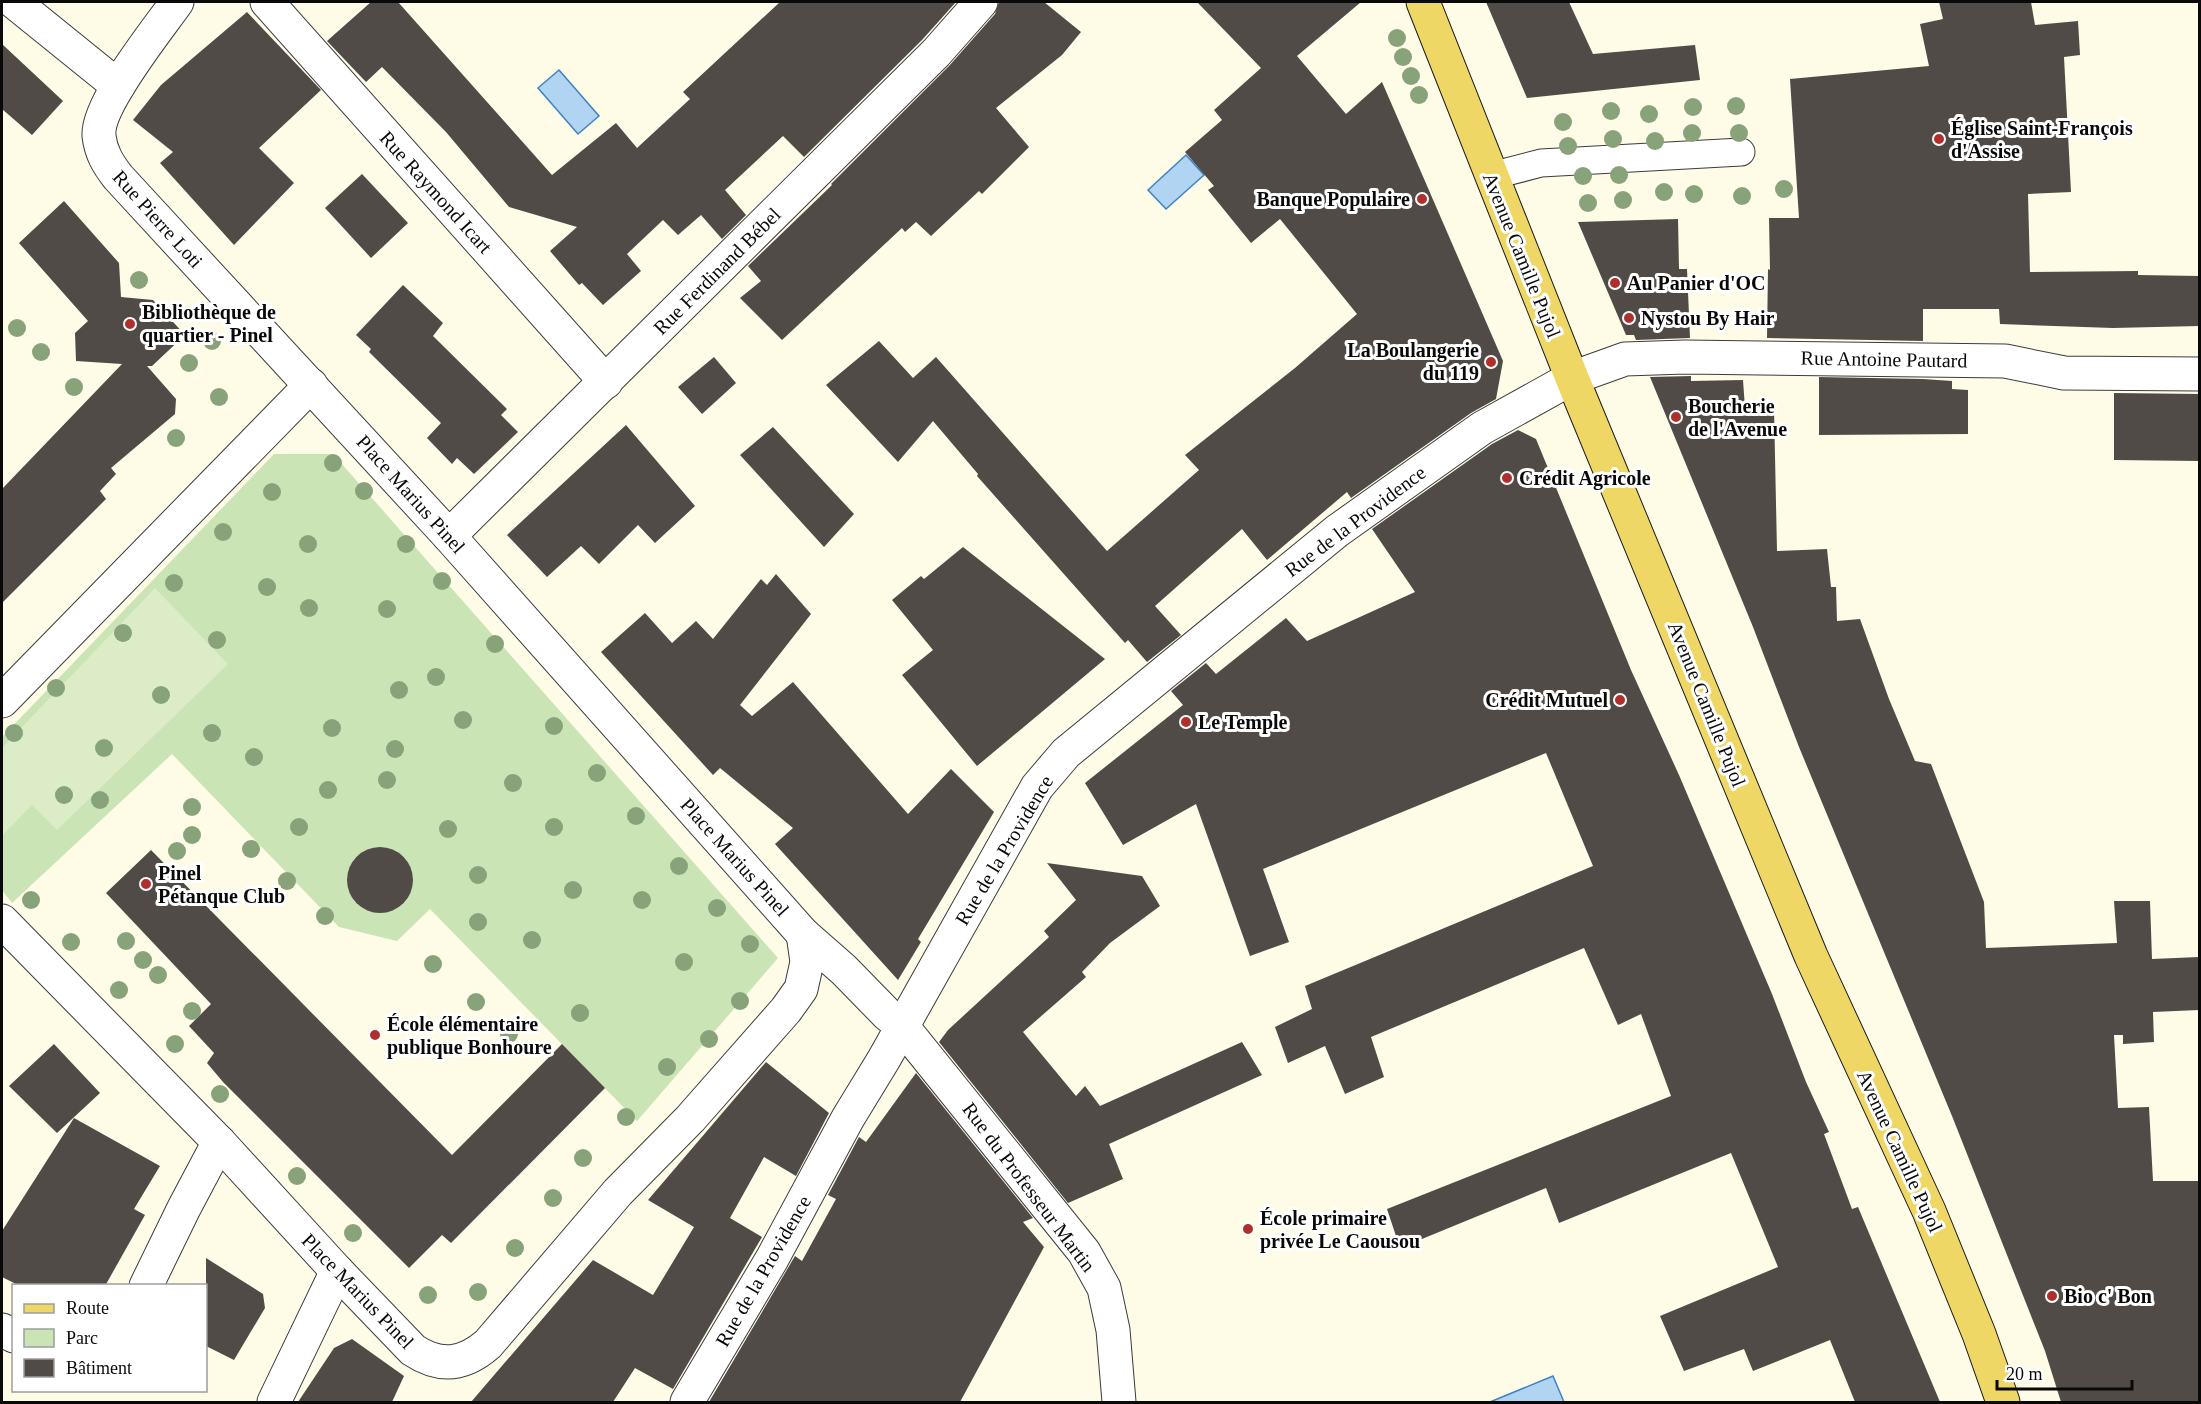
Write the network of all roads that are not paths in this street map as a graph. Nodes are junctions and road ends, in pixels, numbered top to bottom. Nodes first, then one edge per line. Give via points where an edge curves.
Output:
1 (14, 2) edge
2 (177, 2) edge
3 (267, 2) edge
4 (981, 2) edge
5 (1423, 2) edge
6 (118, 86) junction
7 (1741, 152) dead end
8 (1491, 176) junction
9 (2199, 374) edge
10 (1572, 378) junction
11 (606, 382) junction
12 (311, 386) junction
13 (449, 536) junction
14 (2, 701) edge
15 (2, 921) edge
16 (803, 934) junction
17 (902, 1026) junction
18 (219, 1142) junction
19 (337, 1271) junction
20 (147, 1284) edge
21 (274, 1402) edge
22 (687, 1402) edge
23 (1119, 1402) edge
24 (2003, 1402) edge

1 - 6 street
2 - 6 street, Rue Pierre Loti
3 - 11 street, Rue Raymond Icart
4 - 11 street, Rue Ferdinand Bébel via 936,52
5 - 8 main road, Avenue Camille Pujol
6 - 12 street, Rue Pierre Loti via 104,111 98,134 105,159
7 - 8 lane via 1541,163
8 - 10 main road, Avenue Camille Pujol
9 - 10 street, Rue Antoine Pautard via 2064,373 2005,361 1685,357 1625,359
10 - 17 street, Rue de la Providence via 1482,428 1337,531 1066,753 1037,787
10 - 24 main road, Avenue Camille Pujol via 1811,956 1929,1211
11 - 13 street, Rue Ferdinand Bébel
12 - 13 street, Place Marius Pinel
12 - 14 street
13 - 16 street, Place Marius Pinel
15 - 18 street, Place Marius Pinel
16 - 17 street, Place Marius Pinel
16 - 19 street, Place Marius Pinel via 807,962 801,989 786,1011 690,1119 618,1192 489,1344 476,1354 457,1362 426,1359
17 - 22 street, Rue de la Providence
17 - 23 street, Rue du Professeur Martin via 1084,1252 1104,1288 1113,1330
18 - 19 street, Place Marius Pinel
18 - 20 street
19 - 21 street

